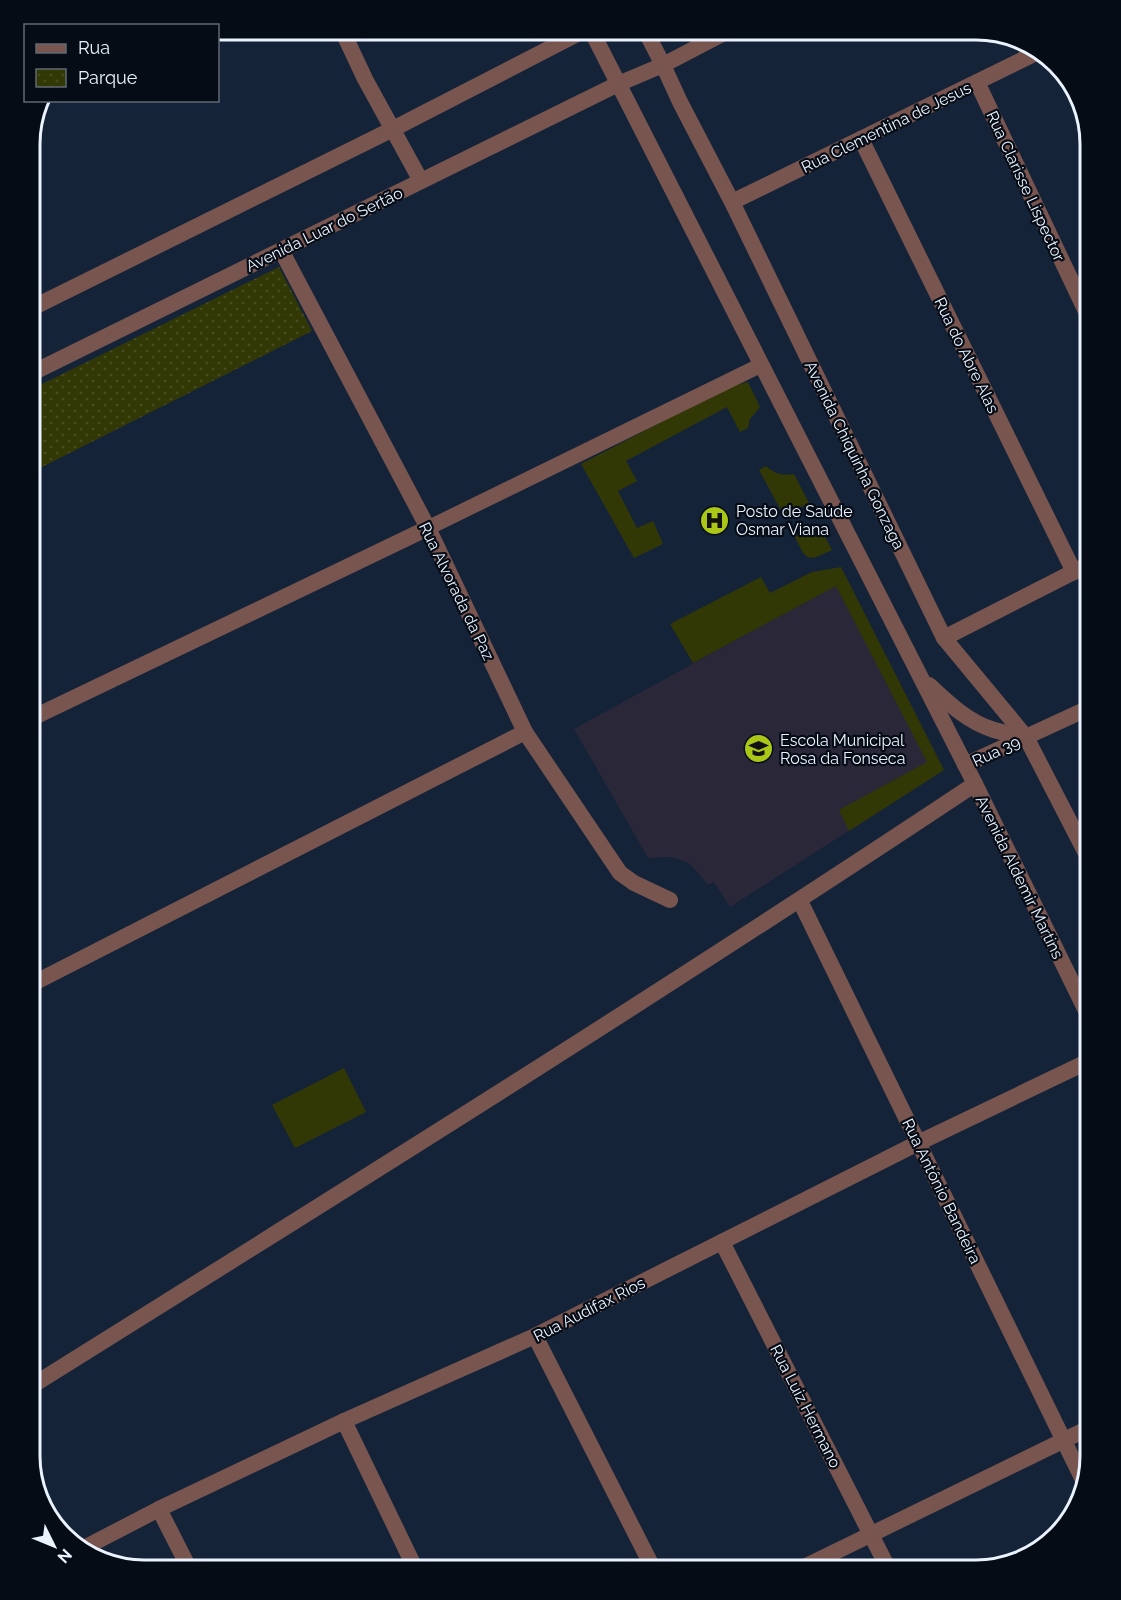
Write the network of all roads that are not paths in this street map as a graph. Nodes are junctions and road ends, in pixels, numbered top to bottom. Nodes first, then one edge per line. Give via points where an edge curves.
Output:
1 (347, 40) edge
2 (565, 41) edge
3 (596, 41) edge
4 (650, 41) edge
5 (710, 41) edge
6 (1030, 56) edge
7 (663, 65) junction
8 (977, 82) junction
9 (618, 84) junction
10 (393, 129) junction
11 (861, 139) junction
12 (421, 181) junction
13 (732, 202) junction
14 (281, 250) junction
15 (1080, 299) edge
16 (41, 304) edge
17 (761, 365) junction
18 (41, 369) edge
19 (428, 528) junction
20 (1080, 568) edge
21 (1074, 572) junction
22 (944, 638) junction
23 (919, 675) junction
24 (1080, 712) edge
25 (41, 714) edge
26 (525, 732) junction
27 (1026, 737) junction
28 (965, 765) junction
29 (975, 784) junction
30 (1080, 842) edge
31 (670, 900) dead end
32 (800, 901) junction
33 (40, 980) edge
34 (1080, 999) edge
35 (1080, 1065) edge
36 (918, 1143) junction
37 (722, 1242) junction
38 (535, 1336) junction
39 (40, 1381) edge
40 (344, 1421) junction
41 (1080, 1432) edge
42 (1065, 1440) junction
43 (1079, 1472) edge
44 (159, 1509) junction
45 (872, 1534) junction
46 (92, 1545) edge
47 (184, 1559) edge
48 (411, 1559) edge
49 (649, 1560) edge
50 (819, 1560) edge
51 (885, 1560) edge

1 - 10 street
2 - 10 street
3 - 9 street
4 - 7 street, Avenida Chiquinha Gonzaga
5 - 7 street, Avenida Luar do Sertão
6 - 8 street, Rua Clementina de Jesus
7 - 9 street, Avenida Luar do Sertão
7 - 13 street, Avenida Chiquinha Gonzaga
8 - 11 street, Rua Clementina de Jesus
8 - 15 street, Rua Clarisse Lispector
9 - 12 street, Avenida Luar do Sertão
9 - 17 street
10 - 12 street
10 - 16 street
11 - 13 street, Rua Clementina de Jesus
11 - 21 street, Rua do Abre Alas
12 - 14 street, Avenida Luar do Sertão
13 - 22 street, Avenida Chiquinha Gonzaga
14 - 18 street, Avenida Luar do Sertão
14 - 19 street, Rua Alvorada da Paz
17 - 19 lane
17 - 23 street
19 - 25 street
19 - 26 street, Rua Alvorada da Paz
20 - 21 street
21 - 22 street
22 - 27 street, Avenida Chiquinha Gonzaga
23 - 27 street via 948,704 969,718 993,730
23 - 28 street
24 - 27 street, Rua 39
26 - 31 street, Rua Alvorada da Paz via 620,873
26 - 33 street
27 - 28 street, Rua 39
27 - 30 street, Avenida Chiquinha Gonzaga
28 - 29 street, Avenida Aldemir Martins
29 - 32 street
29 - 34 street, Avenida Aldemir Martins
32 - 36 street, Rua Antônio Bandeira
32 - 39 street
35 - 36 street, Rua Audifax Rios
36 - 37 street, Rua Audifax Rios
36 - 42 street, Rua Antônio Bandeira
37 - 38 street, Rua Audifax Rios
37 - 45 street, Rua Luiz Hermano
38 - 40 street, Rua Audifax Rios
38 - 49 street
40 - 44 street, Rua Audifax Rios
40 - 48 street
41 - 42 street
42 - 43 street, Rua Antônio Bandeira
42 - 45 street
44 - 46 street, Rua Audifax Rios
44 - 47 street
45 - 50 street
45 - 51 street, Rua Luiz Hermano

